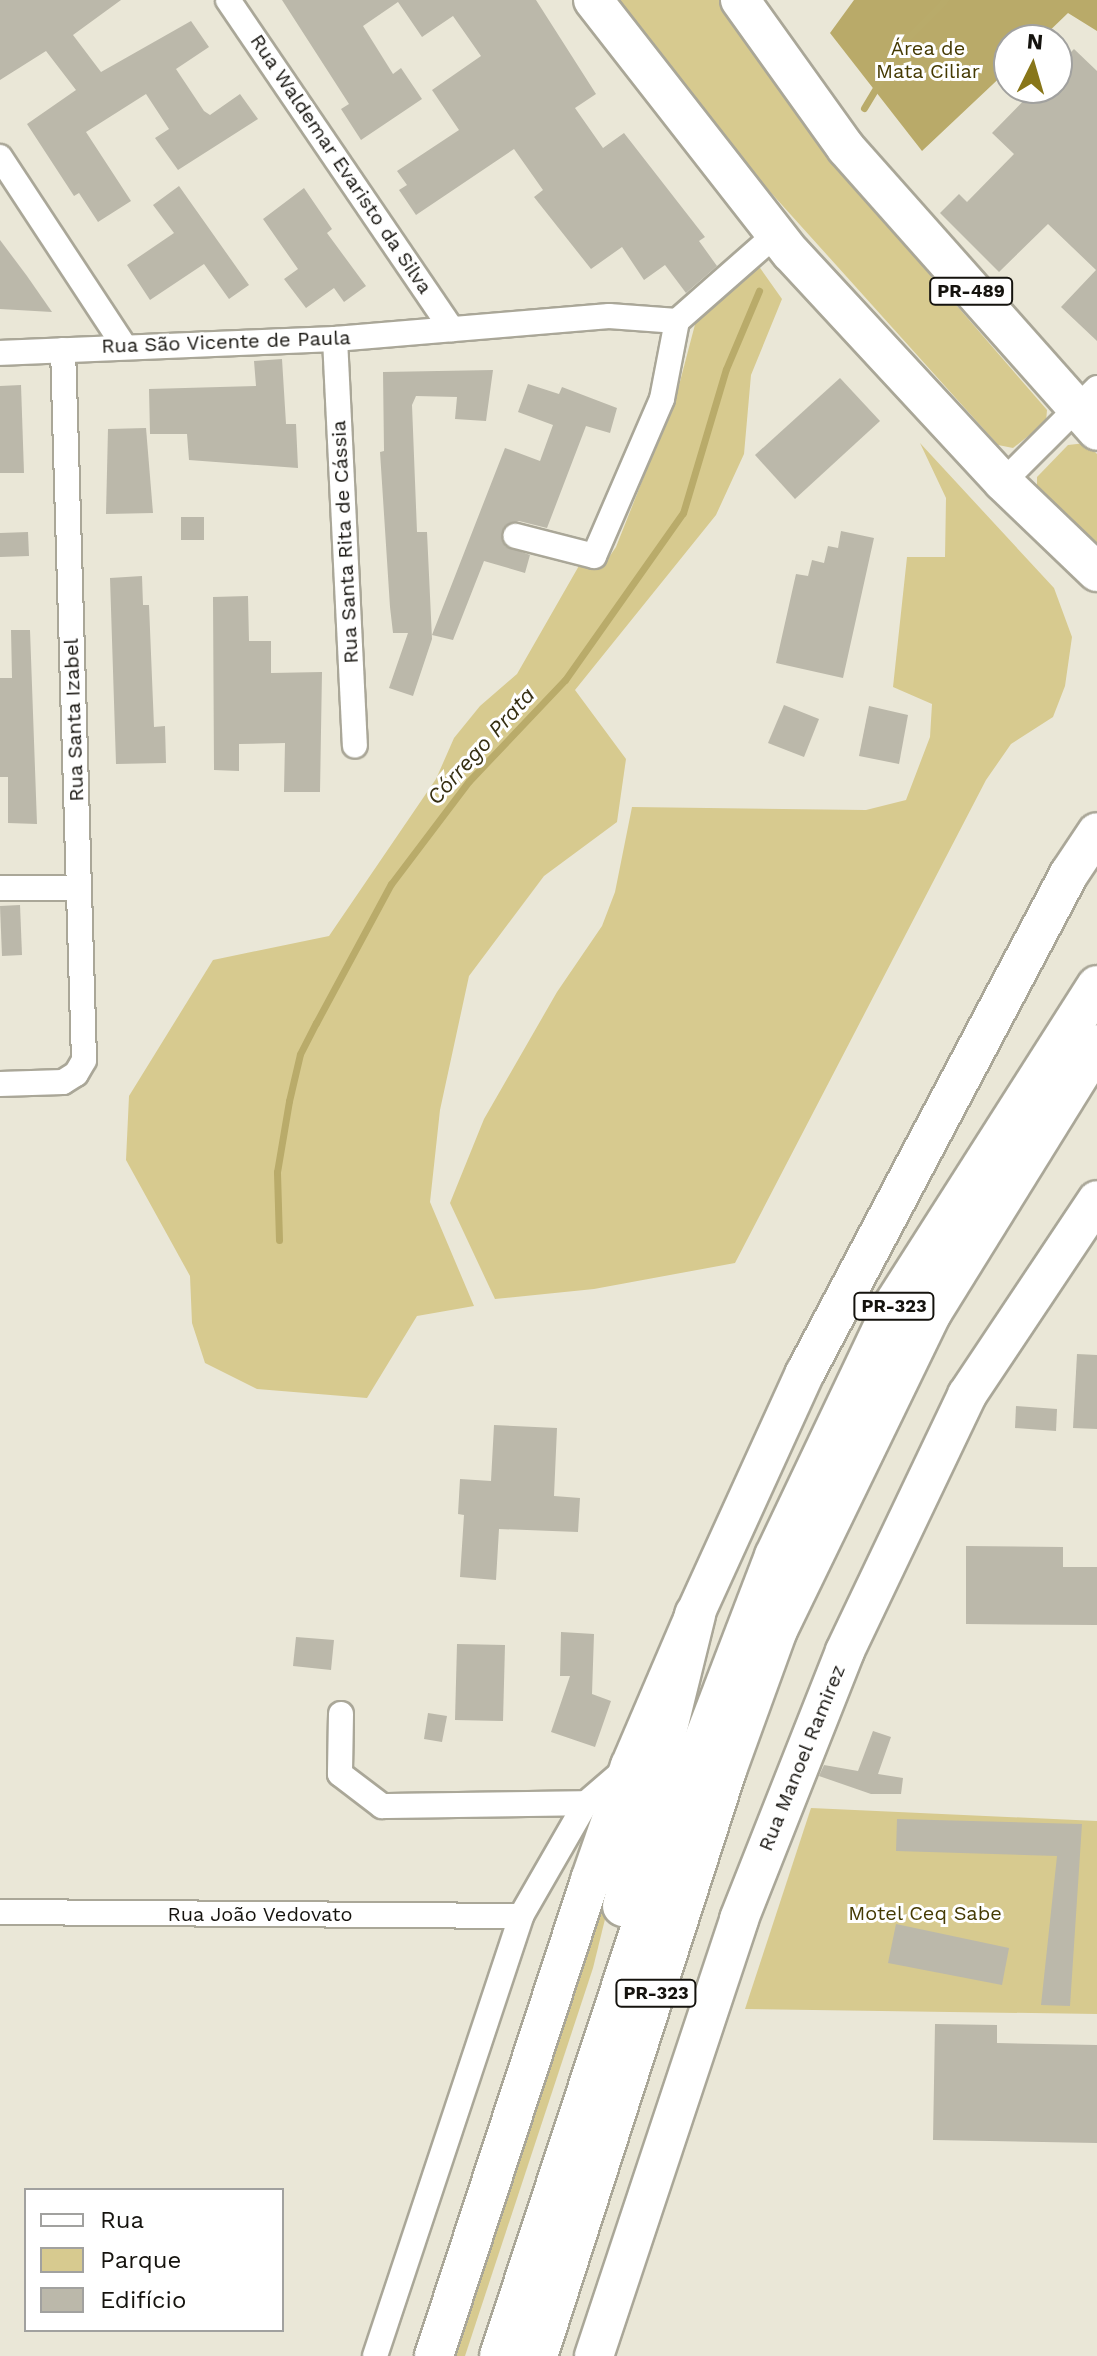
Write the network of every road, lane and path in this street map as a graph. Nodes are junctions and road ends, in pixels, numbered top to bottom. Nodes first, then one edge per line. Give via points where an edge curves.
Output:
1 (228, 0) edge
2 (593, 0) edge
3 (740, 0) edge
4 (0, 157) edge
5 (776, 234) junction
6 (677, 321) junction
7 (452, 329) junction
8 (335, 339) junction
9 (124, 346) junction
10 (63, 350) junction
11 (0, 353) edge
12 (1090, 410) edge
13 (1003, 482) junction
14 (516, 536) dead end
15 (1093, 574) edge
16 (355, 746) dead end
17 (1097, 832) edge
18 (0, 888) edge
19 (79, 888) junction
20 (1097, 986) edge
21 (1097, 1045) edge
22 (0, 1084) edge
23 (1097, 1200) edge
24 (695, 1614) junction
25 (341, 1714) dead end
26 (630, 1766) junction
27 (586, 1803) junction
28 (0, 1912) edge
29 (521, 1916) junction
30 (617, 1996) junction
31 (375, 2356) edge
32 (434, 2356) edge
33 (500, 2356) edge
34 (537, 2356) edge
35 (594, 2356) edge

1 - 7 street, Rua Waldemar Evaristo da Silva
2 - 5 main road
3 - 12 main road, PR-489 via 846,148
4 - 9 street
5 - 6 street
5 - 13 main road
6 - 7 street, Rua São Vicente de Paula via 609,316
6 - 14 street via 662,399 594,556
7 - 8 street, Rua São Vicente de Paula
8 - 9 street, Rua São Vicente de Paula
8 - 16 street, Rua Santa Rita de Cássia
9 - 10 street, Rua São Vicente de Paula
10 - 11 street, Rua São Vicente de Paula
10 - 19 street, Rua Santa Izabel
12 - 13 street
13 - 15 main road
17 - 24 main road via 1069,874 805,1373
18 - 19 street
19 - 22 street, Rua Santa Izabel via 84,1060 63,1082
20 - 30 highway, PR-323 via 894,1305 817,1461 735,1651
21 - 34 highway, PR-323 via 931,1313 777,1630 726,1770
23 - 35 main road, Rua Manoel Ramirez via 967,1395 845,1651 739,1919
24 - 26 main road
24 - 30 highway via 609,1962
25 - 27 street via 340,1774 382,1806
26 - 27 street
26 - 32 main road
27 - 29 street
28 - 29 street, Rua João Vedovato
29 - 31 street
30 - 33 highway, PR-323

